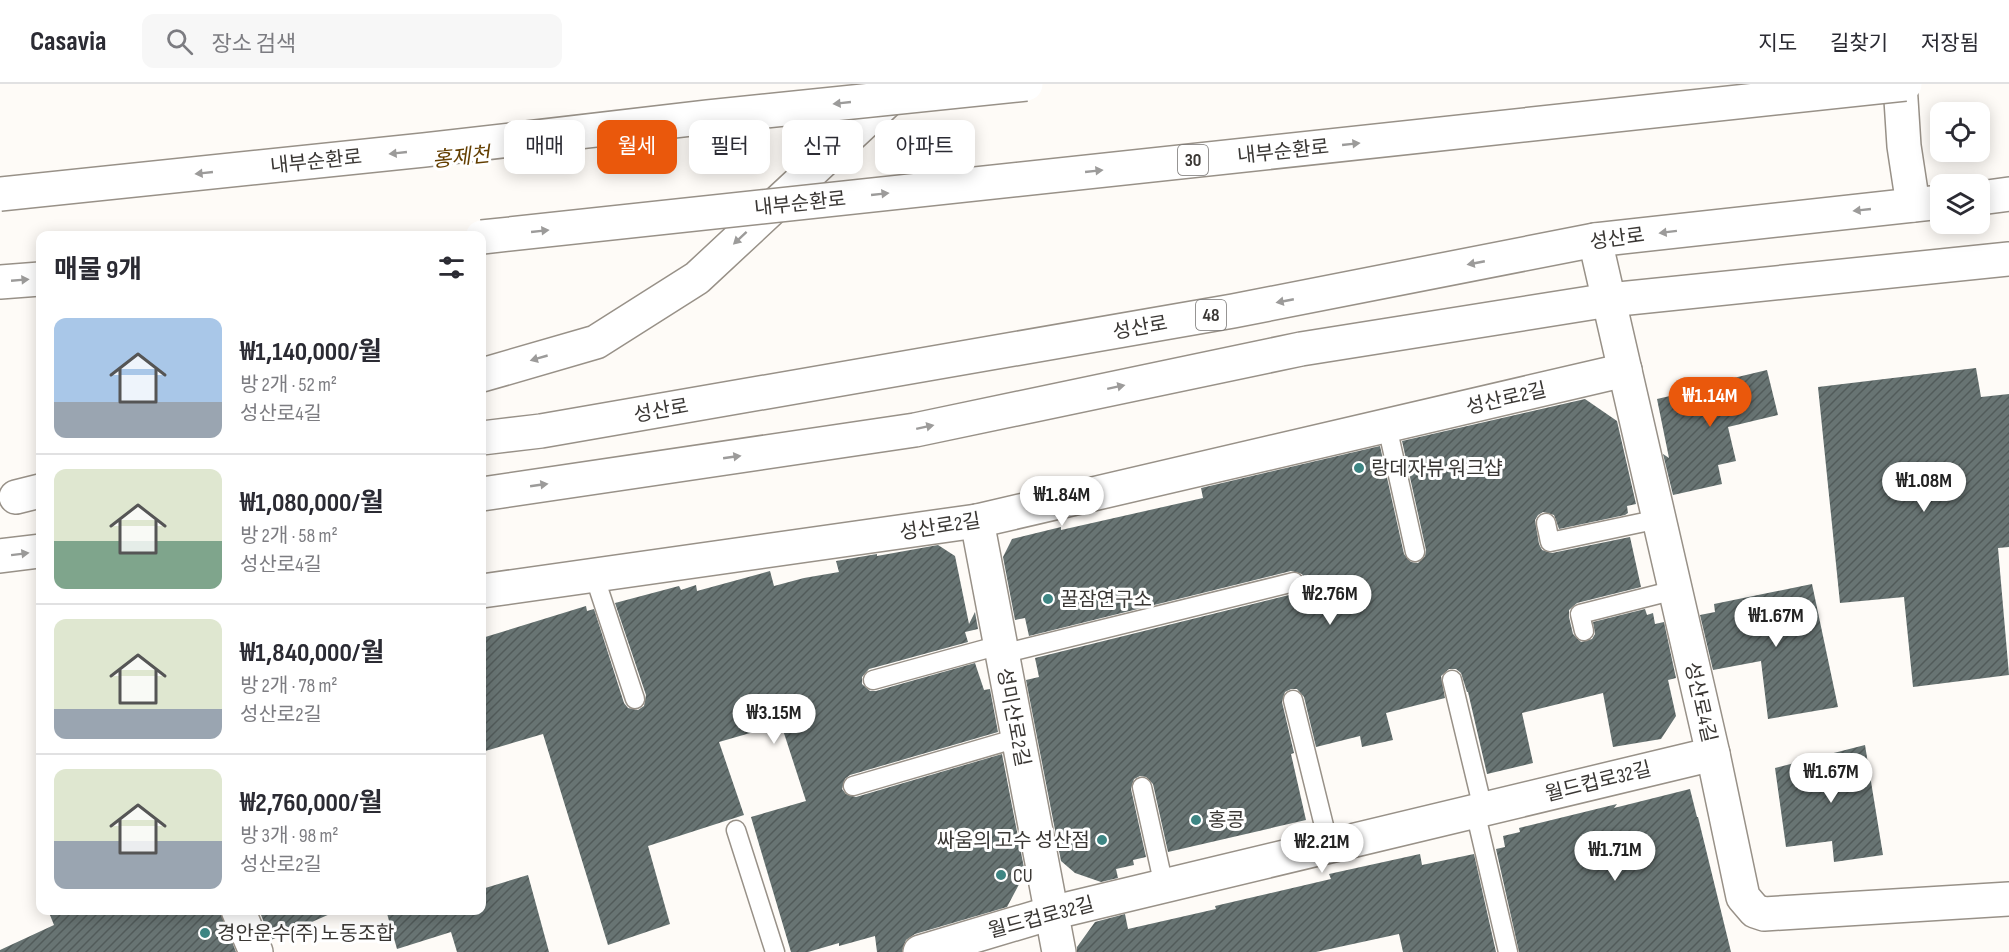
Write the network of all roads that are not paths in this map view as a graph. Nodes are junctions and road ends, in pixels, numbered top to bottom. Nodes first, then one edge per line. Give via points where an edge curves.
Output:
1 (906, 84) edge
2 (1026, 84) edge
3 (1900, 84) edge
4 (1905, 84) edge
5 (0, 194) edge
6 (2009, 194) edge
7 (1990, 197) edge
8 (1927, 203) edge
9 (486, 237) edge
10 (1595, 240) junction
11 (2009, 259) edge
12 (36, 279) edge
13 (0, 282) edge
14 (1609, 300) junction
15 (1625, 370) junction
16 (486, 374) edge
17 (1387, 426) junction
18 (486, 438) edge
19 (486, 493) edge
20 (1659, 519) junction
21 (977, 521) junction
22 (1546, 523) dead end
23 (36, 552) edge
24 (1415, 552) dead end
25 (0, 556) edge
26 (594, 575) junction
27 (1294, 582) dead end
28 (486, 590) edge
29 (1675, 590) junction
30 (1584, 631) dead end
31 (1001, 649) junction
32 (873, 680) dead end
33 (1452, 680) dead end
34 (635, 699) dead end
35 (1293, 700) dead end
36 (1018, 738) junction
37 (1713, 754) junction
38 (853, 786) dead end
39 (1142, 787) dead end
40 (1479, 810) junction
41 (736, 830) dead end
42 (1329, 846) junction
43 (1164, 886) junction
44 (2009, 899) edge
45 (1051, 913) junction
46 (240, 915) edge
47 (256, 952) edge
48 (775, 952) edge
49 (920, 952) edge
50 (1059, 952) edge
51 (1508, 952) edge

1 -> 16 main road, bridge via 697,278 596,342
2 -> 5 main road, 내부순환로, bridge
3 - 8 main road via 1904,146
9 -> 4 main road, 내부순환로 / 30, bridge
6 - 7 main road
8 -> 10 main road, 성산로 / 48
10 - 14 main road, 성산로4길
10 -> 18 main road, 성산로 / 48 via 1221,313
11 - 14 main road
13 -> 12 main road
14 - 15 main road, 성산로4길
19 -> 14 main road via 915,430 1301,349
15 - 17 main road, 성산로2길
15 - 20 main road, 성산로4길
17 - 21 main road, 성산로2길
17 - 24 lane
20 - 22 lane via 1550,542
20 - 29 main road, 성산로4길
21 - 26 main road, 성산로2길
21 - 31 main road, 성미산로2길
25 -> 23 main road
26 - 28 main road, 성산로2길
26 - 34 lane
27 - 31 lane
29 - 30 lane via 1580,614
29 - 37 main road, 성산로4길
31 - 32 lane
31 - 36 main road, 성미산로2길
33 - 40 lane
35 - 42 lane
36 - 38 lane
36 - 45 main road, 성미산로2길
37 - 40 main road, 월드컵로32길
37 - 44 main road, 성산로4길 via 1743,897 1755,911 1782,914
39 - 43 lane
40 - 42 main road, 월드컵로32길
40 - 51 lane
41 - 48 lane
42 - 43 main road, 월드컵로32길
43 - 45 main road, 월드컵로32길
45 - 49 main road, 월드컵로32길
45 - 50 main road, 성미산로2길
46 - 47 main road

